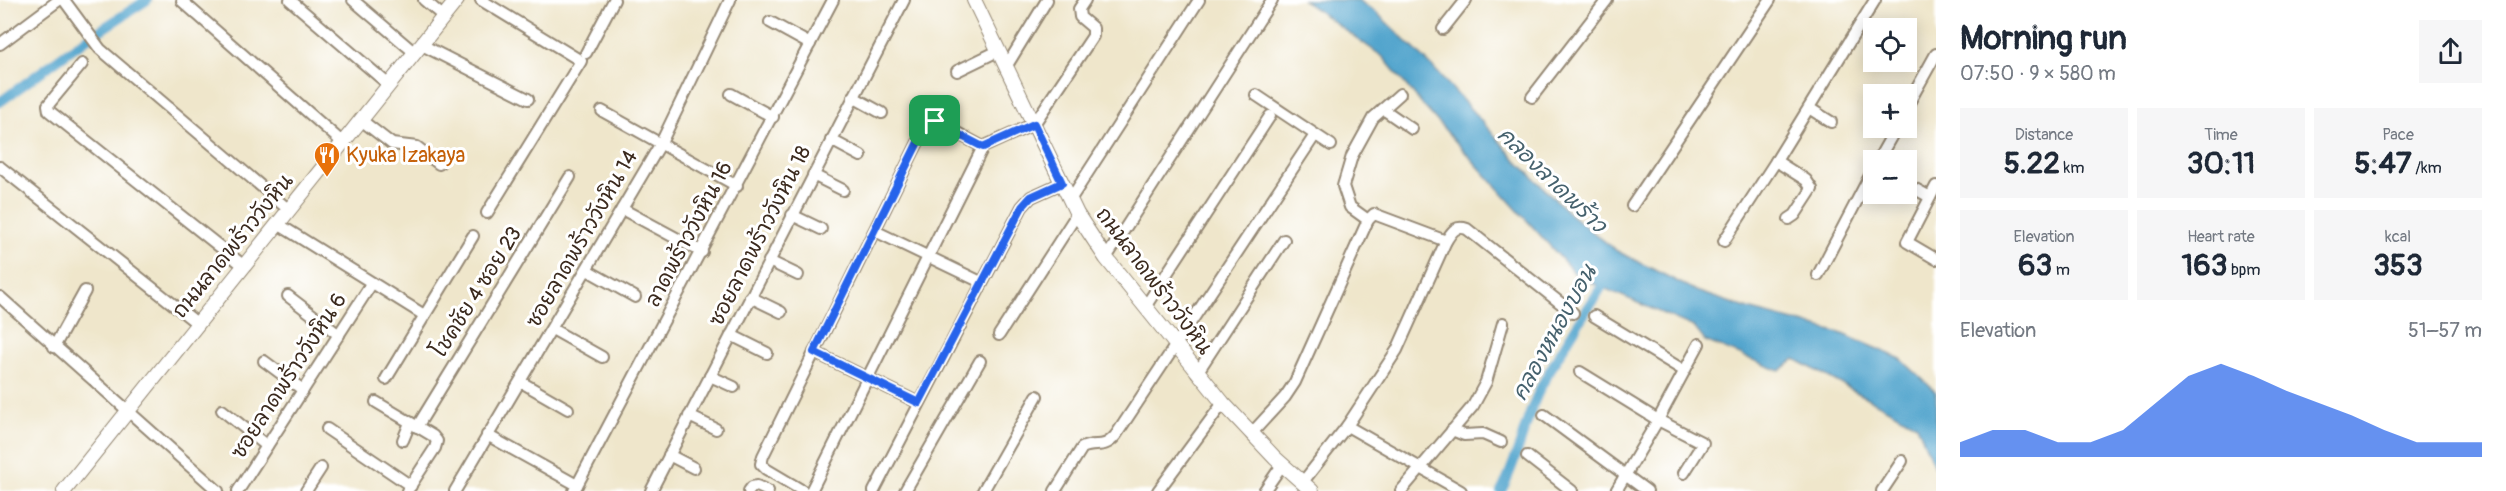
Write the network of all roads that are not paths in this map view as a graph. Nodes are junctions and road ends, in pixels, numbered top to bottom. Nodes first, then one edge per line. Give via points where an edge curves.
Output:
1 (59, 0) edge
2 (64, 0) edge
3 (353, 0) edge
4 (424, 0) edge
5 (458, 0) edge
6 (481, 0) edge
7 (614, 0) edge
8 (730, 0) edge
9 (833, 0) edge
10 (904, 0) edge
11 (974, 0) edge
12 (1047, 0) edge
13 (1085, 0) edge
14 (1199, 0) edge
15 (1272, 0) edge
16 (1466, 0) edge
17 (1607, 0) edge
18 (1770, 0) edge
19 (1875, 0) edge
20 (182, 1) edge
21 (293, 1) edge
22 (444, 17) junction
23 (770, 22) dead end
24 (1443, 30) dead end
25 (0, 44) edge
26 (810, 44) junction
27 (418, 49) junction
28 (998, 51) junction
29 (1936, 54) edge
30 (584, 57) junction
31 (82, 64) dead end
32 (1006, 67) junction
33 (957, 71) dead end
34 (389, 85) junction
35 (1917, 88) edge
36 (730, 93) dead end
37 (1400, 94) dead end
38 (1256, 95) dead end
39 (1532, 97) dead end
40 (853, 98) junction
41 (528, 99) dead end
42 (1809, 108) junction
43 (1383, 110) junction
44 (602, 111) dead end
45 (882, 113) dead end
46 (1270, 116) dead end
47 (773, 117) junction
48 (361, 120) junction
49 (1831, 122) dead end
50 (1034, 124) junction
51 (1413, 129) dead end
52 (1315, 135) junction
53 (831, 140) junction
54 (343, 143) junction
55 (661, 143) junction
56 (1331, 145) dead end
57 (983, 147) junction
58 (861, 156) dead end
59 (1776, 161) junction
60 (439, 164) dead end
61 (0, 167) edge
62 (813, 176) junction
63 (570, 177) dead end
64 (1062, 183) junction
65 (737, 186) junction
66 (1936, 186) edge
67 (1863, 189) edge
68 (843, 190) dead end
69 (1917, 190) edge
70 (1930, 197) junction
71 (1070, 200) junction
72 (1632, 206) dead end
73 (289, 210) junction
74 (622, 210) junction
75 (487, 213) dead end
76 (1077, 214) junction
77 (792, 215) junction
78 (1789, 219) dead end
79 (1368, 220) junction
80 (278, 224) junction
81 (821, 229) dead end
82 (875, 231) junction
83 (473, 236) dead end
84 (1284, 240) dead end
85 (1446, 241) junction
86 (1724, 241) dead end
87 (702, 252) junction
88 (928, 257) junction
89 (1106, 258) junction
90 (1936, 259) edge
91 (769, 261) junction
92 (244, 266) junction
93 (587, 270) junction
94 (798, 275) dead end
95 (1818, 275) dead end
96 (981, 282) junction
97 (372, 283) junction
98 (85, 291) dead end
99 (288, 296) dead end
100 (0, 297) edge
101 (635, 297) dead end
102 (750, 297) junction
103 (1145, 307) junction
104 (781, 312) dead end
105 (1573, 313) dead end
106 (424, 315) junction
107 (1594, 316) dead end
108 (198, 324) junction
109 (1503, 324) dead end
110 (552, 329) junction
111 (339, 334) junction
112 (731, 335) junction
113 (999, 335) dead end
114 (1174, 344) junction
115 (1699, 344) dead end
116 (54, 347) junction
117 (814, 352) junction
118 (766, 353) dead end
119 (602, 357) dead end
120 (264, 361) dead end
121 (980, 361) dead end
122 (1683, 370) junction
123 (1580, 372) dead end
124 (1197, 373) junction
125 (710, 376) junction
126 (868, 378) junction
127 (386, 380) dead end
128 (521, 382) junction
129 (734, 387) dead end
130 (303, 390) junction
131 (1037, 396) dead end
132 (376, 402) dead end
133 (919, 403) junction
134 (1223, 403) junction
135 (568, 409) dead end
136 (222, 410) dead end
137 (128, 411) junction
138 (1544, 415) dead end
139 (689, 416) junction
140 (1658, 420) junction
141 (414, 425) junction
142 (1347, 426) junction
143 (327, 429) dead end
144 (717, 429) dead end
145 (1452, 430) junction
146 (1251, 434) junction
147 (488, 435) junction
148 (403, 440) dead end
149 (1501, 442) dead end
150 (267, 446) junction
151 (669, 454) junction
152 (1527, 456) dead end
153 (1902, 461) dead end
154 (1282, 465) junction
155 (1421, 467) junction
156 (321, 468) dead end
157 (694, 468) dead end
158 (1684, 473) dead end
159 (1625, 476) junction
160 (1307, 487) edge
161 (409, 488) edge
162 (576, 488) edge
163 (64, 491) edge
164 (218, 491) edge
165 (238, 491) edge
166 (306, 491) edge
167 (455, 491) edge
168 (651, 491) edge
169 (749, 491) edge
170 (768, 491) edge
171 (803, 491) edge
172 (811, 491) edge
173 (874, 491) edge
174 (904, 491) edge
175 (983, 491) edge
176 (1055, 491) edge
177 (1158, 491) edge
178 (1264, 491) edge
179 (1401, 491) edge
180 (1461, 491) edge
181 (1572, 491) edge
182 (1616, 491) edge
183 (1647, 491) edge
184 (1882, 491) edge

1 - 25 street
2 - 73 street via 94,41
3 - 27 street
4 - 22 street
5 - 22 main road, ถนนลาดพร้าววังหิน
6 - 30 street
7 - 30 street
8 - 55 street, ซอยลาดพร้าววังหิน 14
9 - 26 street, ลาดพร้าววังหิน 16
10 - 40 street, ซอยลาดพร้าววังหิน 18
11 - 28 main road, ถนนลาดพร้าววังหิน
12 - 32 street
13 - 50 street via 1079,9 1080,17 1093,28 1093,36
14 - 71 street
15 - 89 street
16 - 24 street
17 - 39 street
18 - 72 street
19 - 42 street
20 - 54 street
21 - 34 street
22 - 27 main road, ถนนลาดพร้าววังหิน
23 - 26 street
26 - 47 street, ลาดพร้าววังหิน 16
27 - 34 main road, ถนนลาดพร้าววังหิน
27 - 41 street
28 - 32 main road, ถนนลาดพร้าววังหิน
28 - 33 street
29 - 35 street
30 - 75 street
31 - 92 street via 48,105 49,111
32 - 50 main road, ถนนลาดพร้าววังหิน
34 - 48 main road, ถนนลาดพร้าววังหิน
36 - 47 street
37 - 43 street
38 - 52 street
40 - 45 street
40 - 53 street, ซอยลาดพร้าววังหิน 18
42 - 49 street
42 - 59 street
43 - 51 street
43 - 79 street via 1352,156 1342,186 1350,207
44 - 55 street
46 - 103 street
47 - 65 street, ลาดพร้าววังหิน 16
48 - 54 main road, ถนนลาดพร้าววังหิน
48 - 60 street via 392,144 417,147
50 - 57 street
50 - 64 main road, ถนนลาดพร้าววังหิน
52 - 56 street
52 - 114 street
53 - 58 street
53 - 62 street, ซอยลาดพร้าววังหิน 18
54 - 73 main road, ถนนลาดพร้าววังหิน
55 - 65 street
55 - 74 street, ซอยลาดพร้าววังหิน 14
57 - 82 street via 930,120
57 - 88 street
59 - 78 street via 1806,180 1812,189
59 - 86 street
61 - 108 street
62 - 68 street
62 - 77 street, ซอยลาดพร้าววังหิน 18
63 - 141 street, โชคชัย 4 ซอย 23
64 - 71 main road, ถนนลาดพร้าววังหิน
64 - 96 street via 1031,197 1022,207
65 - 87 street, ลาดพร้าววังหิน 16
66 - 70 street
67 - 95 street
69 - 70 street
70 - 90 street via 1907,242
71 - 76 main road, ถนนลาดพร้าววังหิน
73 - 80 main road, ถนนลาดพร้าววังหิน
74 - 87 street
74 - 93 street, ซอยลาดพร้าววังหิน 14
76 - 89 main road, ถนนลาดพร้าววังหิน
76 - 113 street
77 - 81 street
77 - 91 street, ซอยลาดพร้าววังหิน 18
79 - 85 street via 1378,214
79 - 146 street via 1295,381
80 - 92 main road, ถนนลาดพร้าววังหิน
80 - 97 street
82 - 88 street
82 - 117 street
83 - 106 street
84 - 124 street
85 - 105 street via 1454,229 1467,229
85 - 142 street via 1397,350
87 - 162 street, ลาดพร้าววังหิน 16
88 - 96 street
88 - 126 street
89 - 103 main road, ถนนลาดพร้าววังหิน
91 - 94 street
91 - 102 street, ซอยลาดพร้าววังหิน 18
92 - 108 main road, ถนนลาดพร้าววังหิน
93 - 101 street
93 - 110 street, ซอยลาดพร้าววังหิน 14
96 - 133 street
97 - 106 street
97 - 111 street, ซอยลาดพร้าววังหิน 6
98 - 116 street
99 - 111 street
100 - 116 street
102 - 104 street
102 - 112 street, ซอยลาดพร้าววังหิน 18
103 - 114 main road, ถนนลาดพร้าววังหิน
106 - 127 street
107 - 122 street
108 - 137 main road, ถนนลาดพร้าววังหิน
109 - 145 street via 1486,382 1473,406
110 - 119 street
110 - 128 street, ซอยลาดพร้าววังหิน 14
111 - 130 street, ซอยลาดพร้าววังหิน 6
112 - 118 street
112 - 125 street, ซอยลาดพร้าววังหิน 18
114 - 124 main road, ถนนลาดพร้าววังหิน
114 - 176 street via 1116,435 1104,445 1082,448
115 - 122 street
116 - 137 street
117 - 126 street
117 - 171 street via 761,464
120 - 130 street
121 - 174 street
122 - 140 street
123 - 140 street
124 - 134 main road, ถนนลาดพร้าววังหิน
125 - 129 street
125 - 139 street, ซอยลาดพร้าววังหิน 18
126 - 133 street
126 - 172 street
128 - 135 street
128 - 147 street, ซอยลาดพร้าววังหิน 14
130 - 150 street, ซอยลาดพร้าววังหิน 6
131 - 175 street
132 - 141 street
133 - 173 street
134 - 146 main road, ถนนลาดพร้าววังหิน
134 - 177 street
136 - 150 street
137 - 163 main road, ถนนลาดพร้าววังหิน
137 - 164 street
138 - 159 street
139 - 144 street
139 - 151 street, ซอยลาดพร้าววังหิน 18
140 - 158 street via 1703,443
140 - 159 street
141 - 148 street, โชคชัย 4 ซอย 23
141 - 161 street via 437,441
142 - 155 street
142 - 160 street
143 - 161 street
145 - 149 street via 1464,435 1483,434
145 - 155 street
146 - 154 main road, ถนนลาดพร้าววังหิน
147 - 162 street
147 - 167 street, ซอยลาดพร้าววังหิน 14
150 - 165 street, ซอยลาดพร้าววังหิน 6
151 - 157 street
151 - 168 street, ซอยลาดพร้าววังหิน 18
152 - 181 street
153 - 184 street
154 - 160 main road, ถนนลาดพร้าววังหิน
154 - 178 street
155 - 179 street
155 - 180 street
156 - 166 street
159 - 182 street
159 - 183 street
169 - 170 street via 757,486

